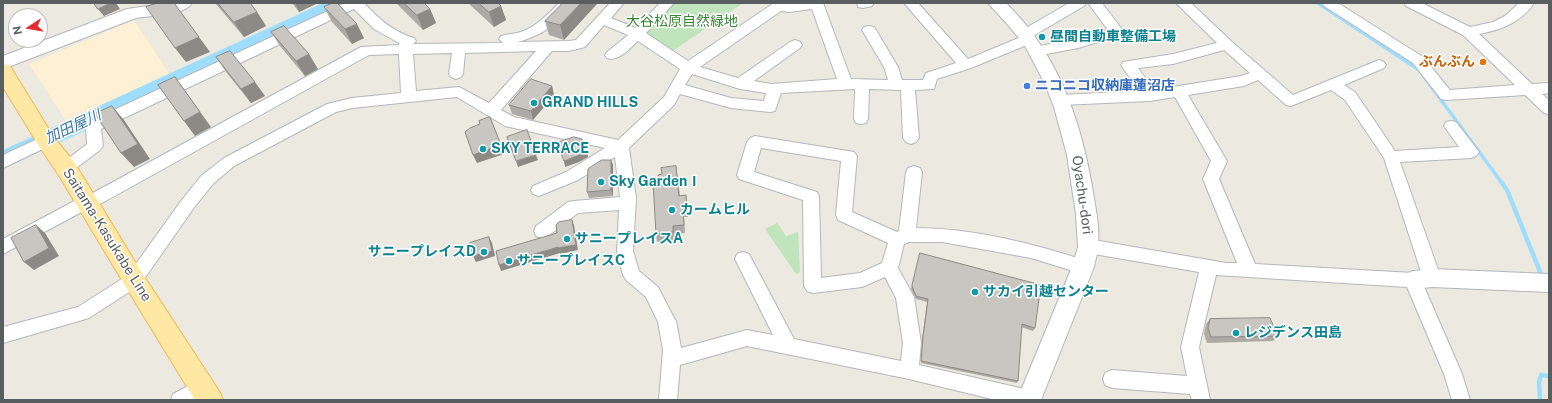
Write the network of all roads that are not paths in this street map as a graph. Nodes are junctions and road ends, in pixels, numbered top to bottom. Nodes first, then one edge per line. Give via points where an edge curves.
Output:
1 (184, 3) edge
2 (356, 3) edge
3 (567, 3) edge
4 (617, 3) edge
5 (667, 3) edge
6 (911, 3) edge
7 (996, 3) edge
8 (1079, 3) edge
9 (1095, 3) edge
10 (1183, 3) edge
11 (1411, 3) edge
12 (1334, 4) edge
13 (1519, 5) edge
14 (603, 20) junction
15 (869, 30) dead end
16 (1468, 32) junction
17 (638, 34) junction
18 (1030, 41) junction
19 (406, 45) junction
20 (795, 45) dead end
21 (1227, 45) junction
22 (548, 47) junction
23 (460, 48) junction
24 (612, 55) dead end
25 (3, 63) edge
26 (966, 65) junction
27 (1379, 66) dead end
28 (688, 68) junction
29 (3, 71) edge
30 (456, 74) dead end
31 (1260, 74) junction
32 (740, 84) junction
33 (846, 84) junction
34 (862, 84) junction
35 (1333, 84) junction
36 (902, 85) junction
37 (676, 88) junction
38 (774, 88) junction
39 (1549, 88) edge
40 (1530, 90) junction
41 (1179, 92) junction
42 (1150, 96) junction
43 (409, 98) junction
44 (1061, 100) junction
45 (1549, 109) edge
46 (492, 111) junction
47 (861, 120) dead end
48 (1452, 126) dead end
49 (911, 138) dead end
50 (46, 140) junction
51 (622, 146) junction
52 (1391, 157) junction
53 (3, 162) edge
54 (66, 168) junction
55 (914, 172) dead end
56 (539, 190) dead end
57 (86, 202) junction
58 (627, 203) junction
59 (542, 231) dead end
60 (902, 237) junction
61 (4, 245) edge
62 (1088, 246) junction
63 (743, 259) dead end
64 (1083, 267) junction
65 (1209, 267) junction
66 (889, 268) junction
67 (1249, 271) junction
68 (1423, 279) junction
69 (134, 280) junction
70 (1549, 283) edge
71 (3, 335) edge
72 (788, 346) junction
73 (671, 359) junction
74 (909, 372) junction
75 (1112, 379) dead end
76 (1200, 393) edge
77 (206, 394) edge
78 (180, 400) edge
79 (668, 400) edge
80 (1029, 400) edge
81 (1461, 400) edge

1 - 25 street via 166,10 133,13
2 - 19 street via 379,26
2 - 54 street via 93,126 95,146
3 - 19 street via 535,33 517,39
4 - 14 street
5 - 17 street
6 - 26 street
7 - 18 street, Oyachu-dori
8 - 18 street
9 - 18 street via 1117,32 1078,43
10 - 21 street
11 - 16 street
12 - 40 street via 1418,60 1446,95
13 - 16 street via 1510,19 1496,26
14 - 17 street
14 - 22 street via 580,44
15 - 36 street
16 - 40 street
17 - 24 street
17 - 28 street
18 - 26 street
18 - 44 street, Oyachu-dori via 1045,64
19 - 23 street
19 - 43 street
19 - 57 street via 366,50 96,199
20 - 32 street
21 - 31 street
21 - 42 street via 1173,59 1128,65
22 - 23 street
22 - 46 street
23 - 30 street
26 - 36 street via 931,76 929,85
27 - 35 street
28 - 32 street
28 - 33 street via 779,6 789,8 817,4
28 - 37 street
29 - 50 main road, Saitama-Kasukabe Line
31 - 35 street via 1291,101
31 - 41 street via 1244,81
32 - 38 street
33 - 34 street
33 - 38 street
34 - 36 street
34 - 47 street
35 - 52 street via 1350,96
36 - 49 street
37 - 38 street via 731,102 770,107
37 - 51 street via 669,101
39 - 40 street
40 - 45 street
41 - 42 street
41 - 67 street via 1219,161 1211,179
42 - 44 street
43 - 46 street via 459,92
43 - 69 street via 352,103 332,108 230,162 207,180
44 - 62 street, Oyachu-dori via 1071,129 1079,168 1086,206
46 - 51 street via 510,122
48 - 52 street via 1471,152
50 - 53 street
50 - 54 main road, Saitama-Kasukabe Line
51 - 56 street via 572,176
51 - 58 street
52 - 68 street
54 - 57 main road, Saitama-Kasukabe Line
55 - 60 street
57 - 61 street
57 - 69 main road, Saitama-Kasukabe Line
58 - 59 street via 574,207
58 - 73 street via 625,251 632,275 652,292 667,321
60 - 64 street via 942,235 1031,251
60 - 66 street
60 - 66 street via 844,215 850,156 755,142 745,175 811,196 813,286 862,280
62 - 64 street, Oyachu-dori
62 - 65 street
63 - 72 street
64 - 80 street, Oyachu-dori
65 - 67 street
65 - 76 street via 1190,347
66 - 74 street via 905,297 912,343
67 - 68 street
68 - 70 street
68 - 81 street
69 - 71 street via 83,314
69 - 77 main road, Saitama-Kasukabe Line
72 - 73 street via 747,338
72 - 74 street
73 - 79 street
74 - 80 street
75 - 76 street
77 - 78 street

